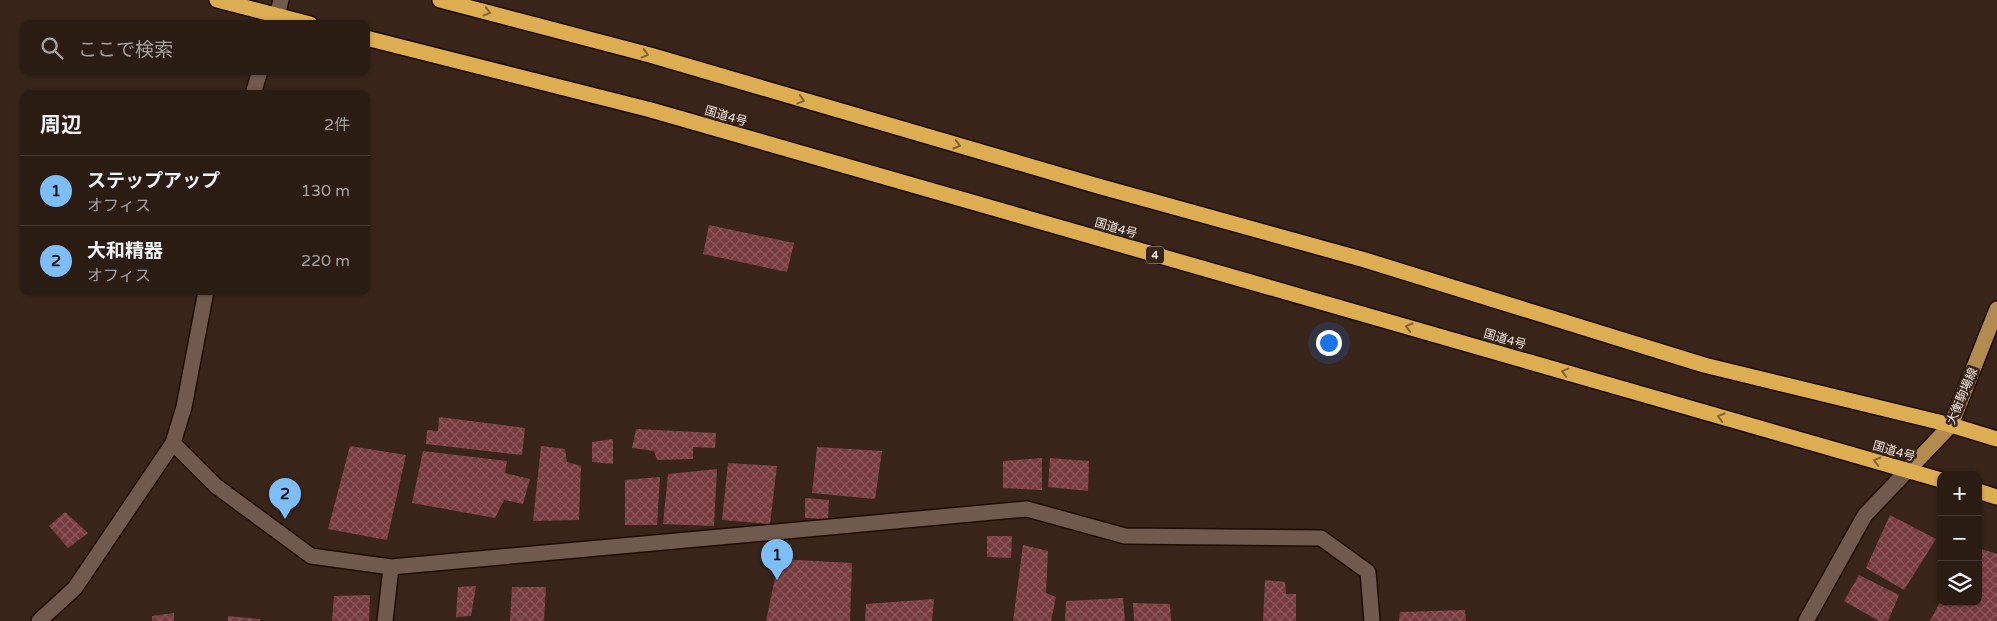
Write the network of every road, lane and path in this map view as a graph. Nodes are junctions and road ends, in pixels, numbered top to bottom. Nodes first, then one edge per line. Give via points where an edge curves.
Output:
1 (217, 0) edge
2 (281, 0) edge
3 (440, 0) edge
4 (276, 20) edge
5 (370, 39) edge
6 (259, 75) edge
7 (254, 90) edge
8 (205, 295) edge
9 (1997, 309) edge
10 (1951, 425) junction
11 (1997, 439) edge
12 (173, 444) junction
13 (1908, 470) junction
14 (1937, 479) edge
15 (1982, 492) edge
16 (1997, 497) edge
17 (391, 567) junction
18 (39, 621) edge
19 (385, 621) edge
20 (1372, 621) edge
21 (1806, 621) edge

1 - 4 highway
2 - 4 street
3 -> 10 highway via 650,56 1365,260 1704,364
13 -> 5 highway, 国道4号 / 4 via 651,110
6 - 7 street
8 - 12 street via 184,407
9 - 10 main road, 大衡駒場線
10 - 11 highway
10 - 13 main road, 大衡駒場線
12 - 17 street via 216,486 310,556
12 - 18 street via 76,588
13 - 14 highway, 国道4号 / 4
13 - 21 street via 1865,515
15 - 16 highway
17 - 19 street
17 - 20 street via 1027,509 1126,536 1321,538 1368,572

